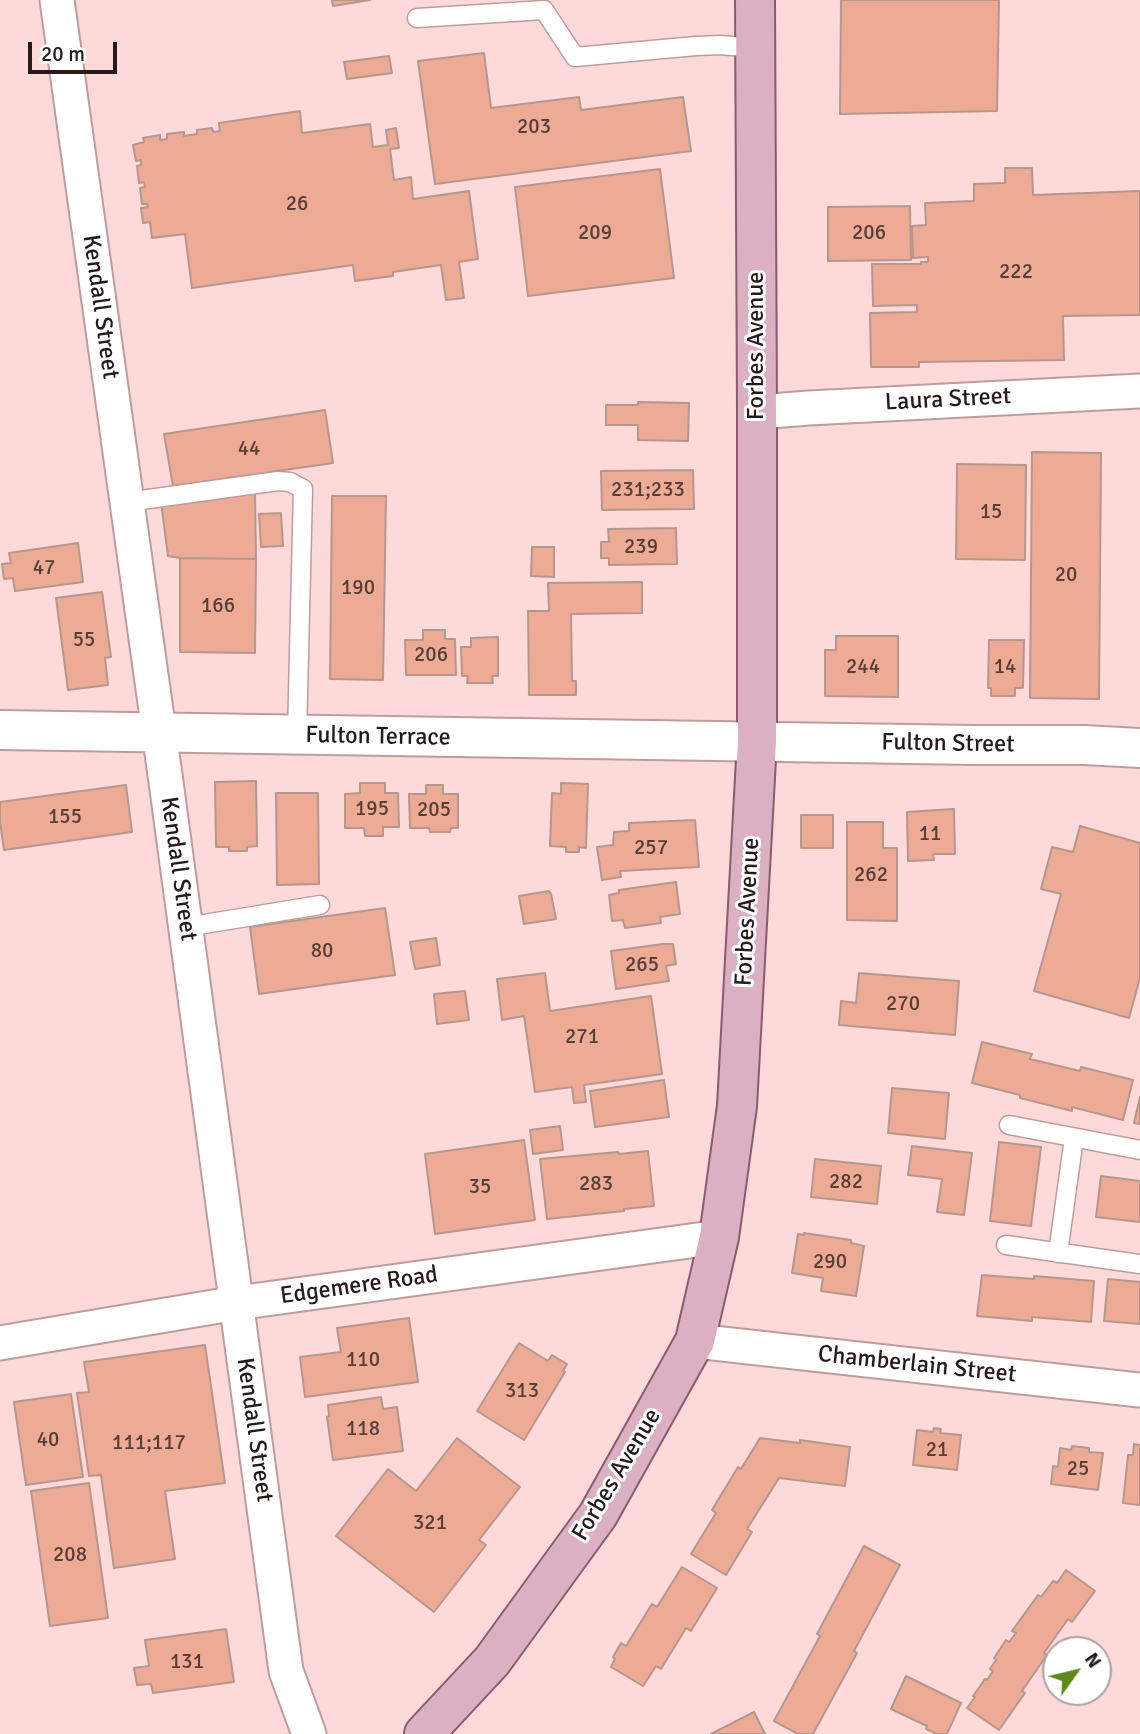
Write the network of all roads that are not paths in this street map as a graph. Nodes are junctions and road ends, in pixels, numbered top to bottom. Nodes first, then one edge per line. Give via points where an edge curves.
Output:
1 (57, 0) edge
2 (755, 0) edge
3 (417, 18) dead end
4 (755, 48) junction
5 (1140, 391) edge
6 (757, 412) junction
7 (127, 502) junction
8 (0, 730) edge
9 (158, 733) junction
10 (297, 736) junction
11 (757, 741) junction
12 (1140, 748) edge
13 (320, 905) dead end
14 (186, 927) junction
15 (1009, 1125) dead end
16 (1074, 1138) junction
17 (1140, 1150) edge
18 (719, 1237) junction
19 (1006, 1245) dead end
20 (1058, 1254) junction
21 (1140, 1264) edge
22 (237, 1303) junction
23 (695, 1341) junction
24 (0, 1343) edge
25 (1140, 1390) edge
26 (309, 1734) edge
27 (424, 1734) edge

1 - 7 street, Kendall Street
2 - 4 main road, Forbes Avenue
3 - 4 lane via 544,10 575,57 696,46
4 - 6 main road, Forbes Avenue
5 - 6 street, Laura Street
6 - 11 main road, Forbes Avenue
7 - 9 street, Kendall Street
7 - 10 lane via 278,481 303,489
8 - 9 street, Fulton Terrace
9 - 10 street, Fulton Terrace
9 - 14 street, Kendall Street
10 - 11 street, Fulton Terrace
11 - 12 street, Fulton Street
11 - 18 main road, Forbes Avenue via 737,1105
13 - 14 lane
14 - 22 street, Kendall Street
15 - 16 lane
16 - 17 lane
16 - 20 lane
18 - 22 street, Edgemere Road
18 - 23 main road, Forbes Avenue
19 - 20 lane
20 - 21 lane
22 - 24 street, Edgemere Road
22 - 26 street, Kendall Street via 286,1671
23 - 25 street, Chamberlain Street
23 - 27 main road, Forbes Avenue via 598,1515 492,1661

